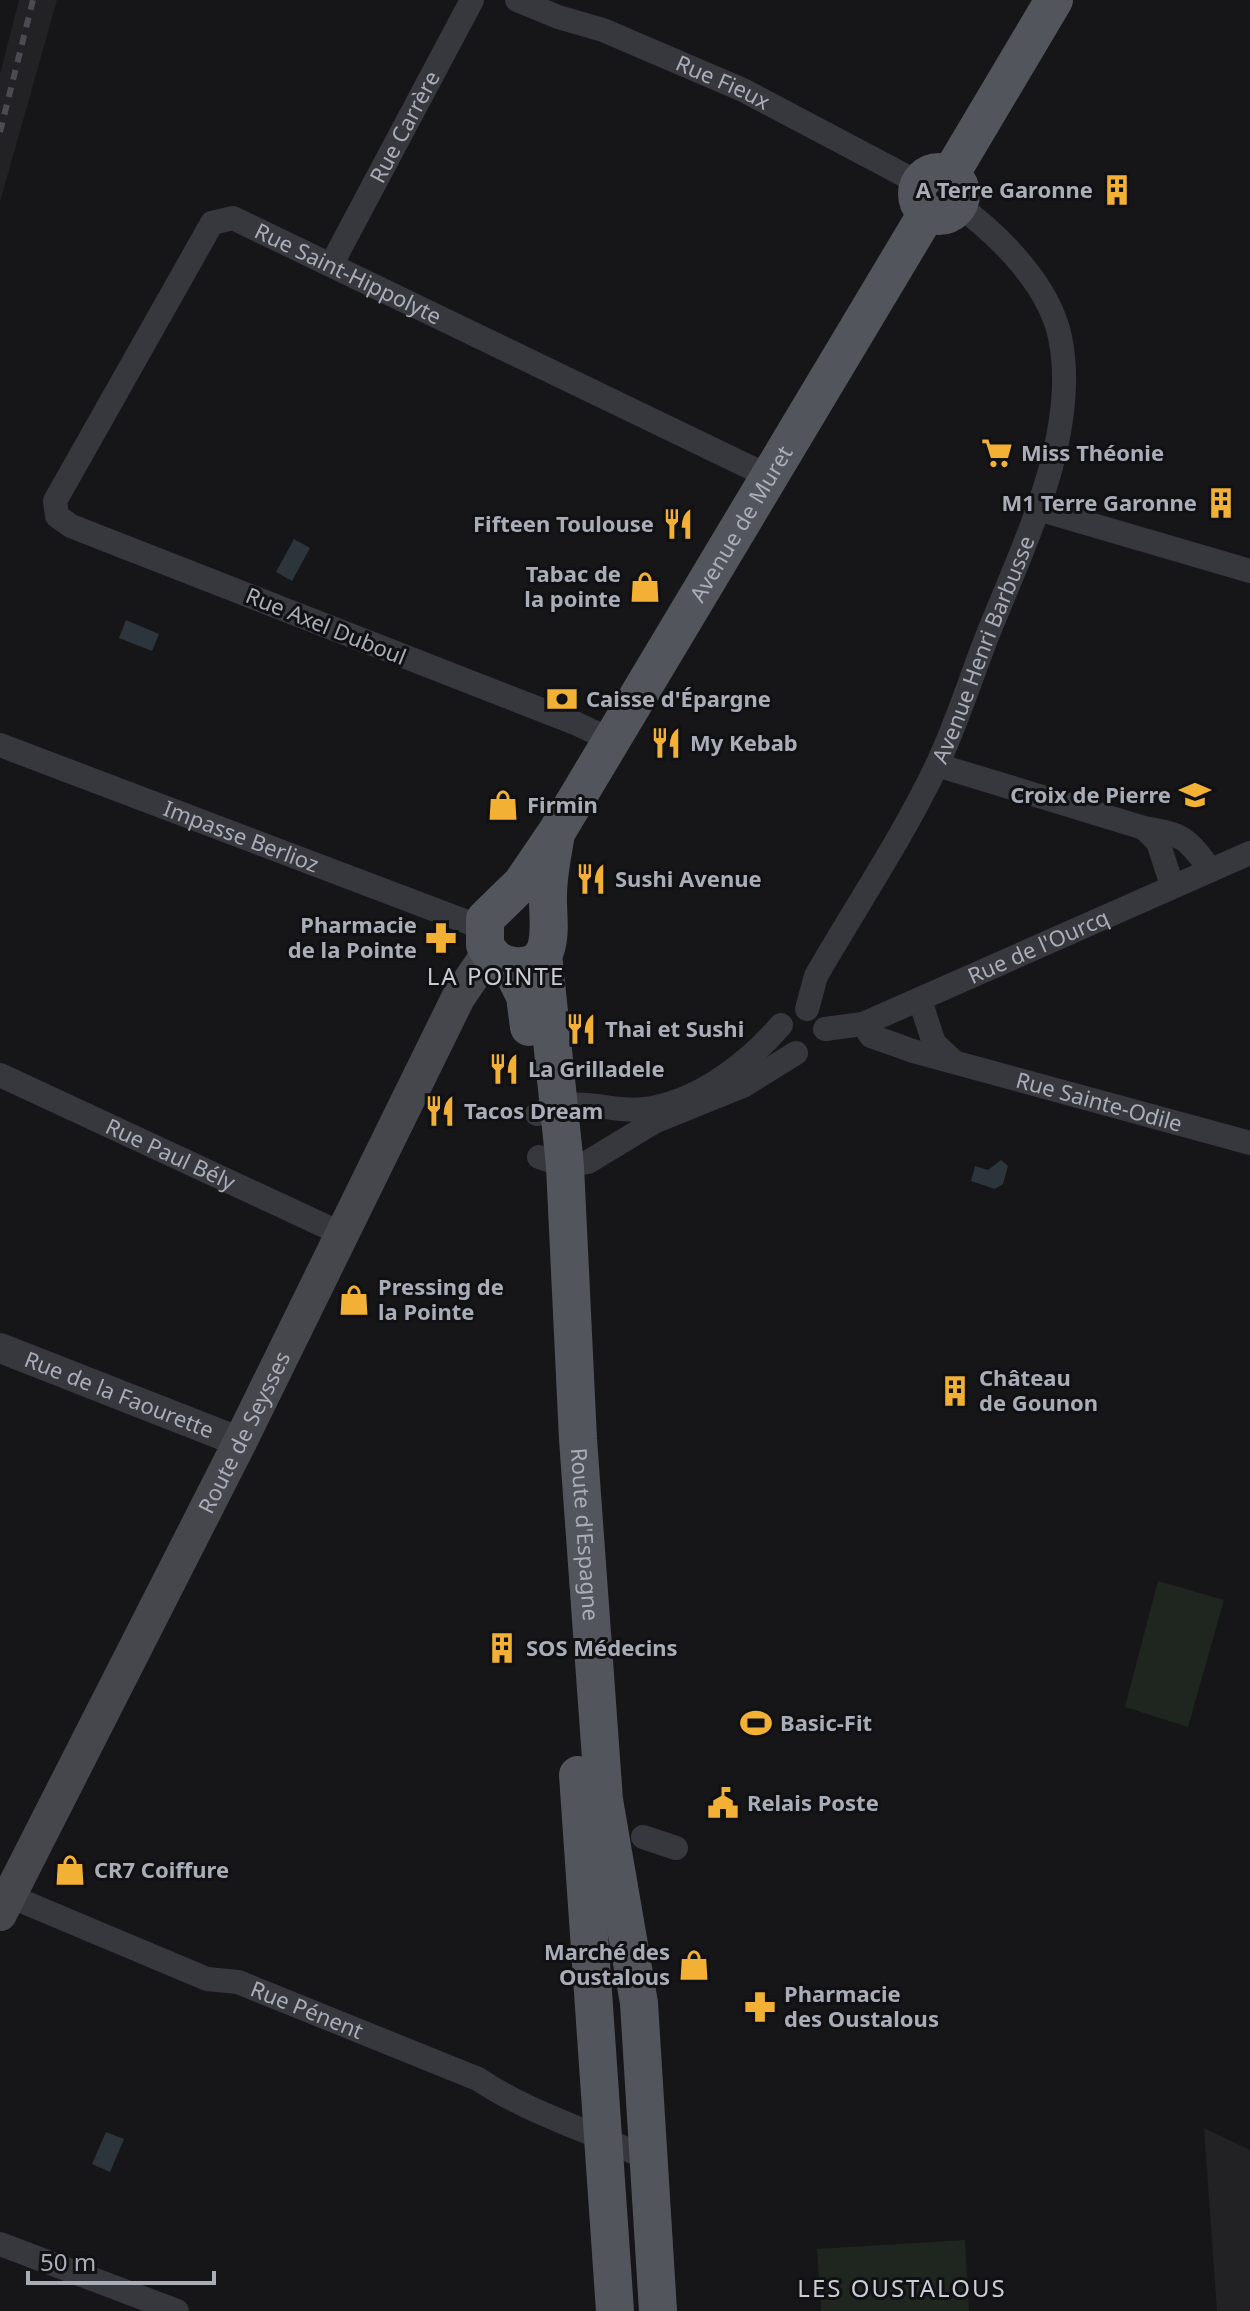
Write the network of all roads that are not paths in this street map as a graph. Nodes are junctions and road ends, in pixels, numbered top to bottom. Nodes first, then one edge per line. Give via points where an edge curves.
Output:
1 (472, 0) edge
2 (517, 0) edge
3 (1054, 0) edge
4 (578, 10) edge
5 (939, 194) junction
6 (337, 254) dead end
7 (770, 477) junction
8 (55, 501) joint
9 (1038, 509) junction
10 (1250, 571) edge
11 (611, 740) junction
12 (0, 745) edge
13 (937, 765) junction
14 (1144, 828) junction
15 (556, 833) junction
16 (1250, 853) edge
17 (1210, 870) junction
18 (1172, 885) junction
19 (515, 944) junction
20 (920, 1000) junction
21 (807, 1009) junction
22 (863, 1024) junction
23 (781, 1025) junction
24 (825, 1029) junction
25 (796, 1053) junction
26 (951, 1059) junction
27 (0, 1075) edge
28 (547, 1109) junction
29 (1250, 1143) edge
30 (552, 1161) junction
31 (342, 1234) junction
32 (0, 1348) edge
33 (240, 1442) junction
34 (643, 1837) dead end
35 (676, 1848) dead end
36 (3, 1901) edge
37 (601, 2135) junction
38 (649, 2160) junction
39 (0, 2244) edge
40 (177, 2311) edge
41 (615, 2311) edge
42 (658, 2311) edge

1 - 6 street, Rue Carrère
2 - 4 street, Rue Fieux
3 - 5 main road, Avenue de Muret
4 - 5 street, Rue Fieux via 603,30 743,90
5 - 7 main road, Avenue de Muret
5 - 9 street, Avenue Henri Barbusse via 1004,245 1045,298 1060,333 1064,407
7 - 8 street, Rue Saint-Hippolyte via 233,218 212,223
7 - 11 main road, Avenue de Muret
8 - 11 street, Rue Axel Duboul via 57,516 71,526
9 - 10 street
9 - 13 street, Avenue Henri Barbusse
11 - 15 main road, Avenue de Muret
12 - 19 street, Impasse Berlioz
13 - 14 street
13 - 21 street, Avenue Henri Barbusse via 816,976
14 - 17 street via 1178,833
14 - 18 street via 1158,842
15 - 19 main road, Avenue de Muret
15 - 19 main road, Avenue de Muret via 508,899 532,901
16 - 17 street, Rue de l'Ourcq
17 - 18 street, Rue de l'Ourcq
18 - 20 street, Rue de l'Ourcq
19 - 28 main road, Route d'Espagne
19 - 31 main road, Route de Seysses via 458,998
20 - 22 street, Rue de l'Ourcq
20 - 26 street via 934,1043
21 - 23 street via 788,1014
21 - 24 street via 816,1013
22 - 24 street, Rue de l'Ourcq
22 - 26 street, Rue Sainte-Odile via 871,1036
23 - 25 street via 784,1045
23 - 28 street via 752,1056 682,1098 651,1109
24 - 25 street via 817,1049
25 - 30 street via 743,1086 654,1122 588,1162
26 - 29 street, Rue Sainte-Odile
27 - 31 street, Rue Paul Bély
28 - 30 main road, Route d'Espagne
30 - 37 main road, Route d'Espagne
30 - 38 main road, Route d'Espagne via 604,1800 639,2003
31 - 33 main road, Route de Seysses
32 - 33 street, Rue de la Faourette
33 - 36 main road, Route de Seysses
34 - 35 street
36 - 37 street, Rue Pénent via 207,1979 238,1982
37 - 38 street
37 - 41 main road, Route d'Espagne
38 - 42 main road, Route d'Espagne
39 - 40 street

